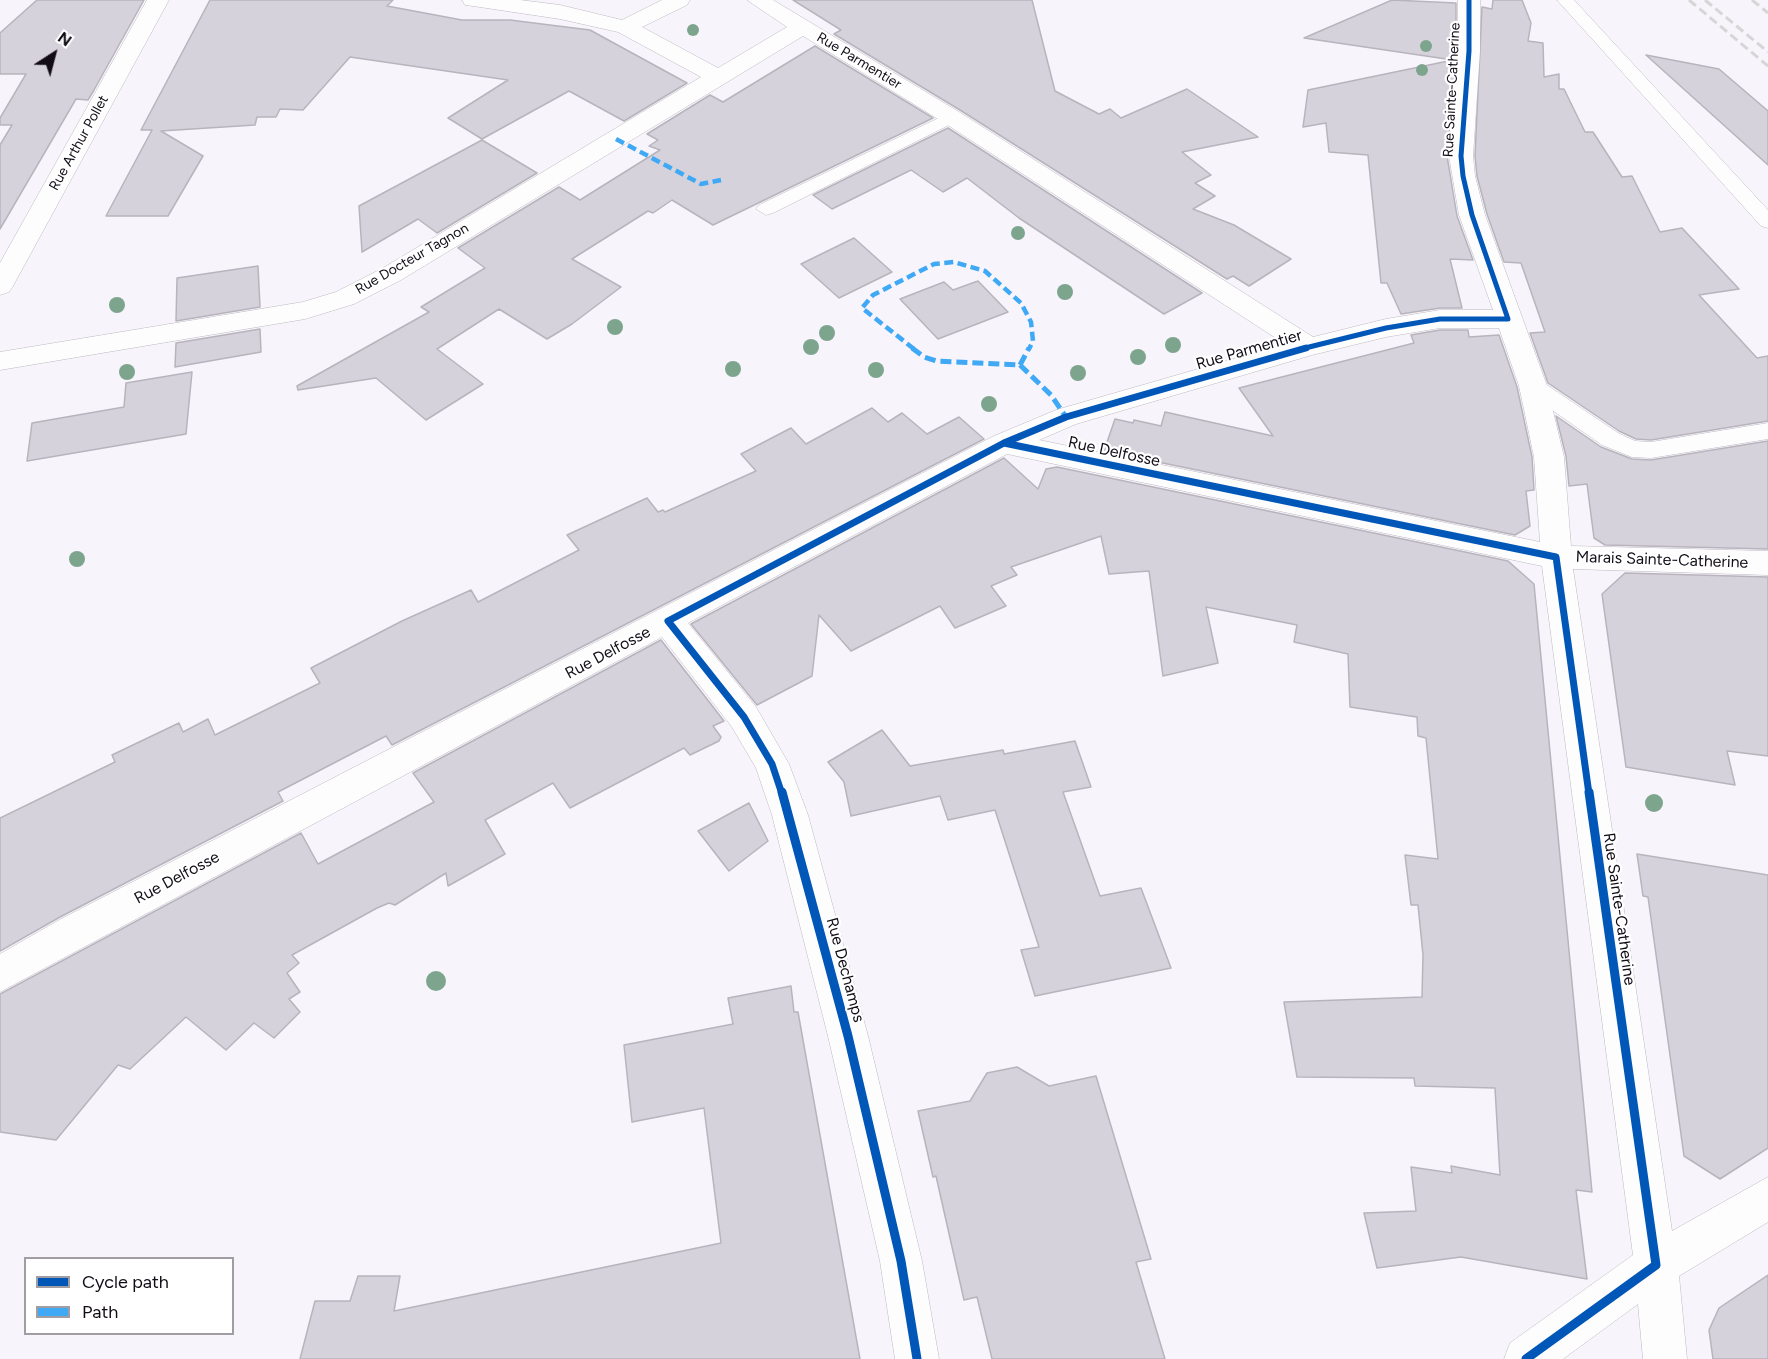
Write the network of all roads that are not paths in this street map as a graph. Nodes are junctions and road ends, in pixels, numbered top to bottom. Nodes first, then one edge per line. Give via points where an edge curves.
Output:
1 (158, 0) edge
2 (473, 0) edge
3 (679, 0) edge
4 (758, 0) edge
5 (1469, 0) edge
6 (1565, 0) edge
7 (625, 27) junction
8 (803, 27) junction
9 (718, 77) junction
10 (951, 117) junction
11 (766, 209) dead end
12 (1768, 222) edge
13 (0, 286) edge
14 (1508, 318) junction
15 (1309, 347) junction
16 (0, 361) edge
17 (1533, 386) junction
18 (1768, 431) edge
19 (1004, 443) junction
20 (1556, 557) junction
21 (1768, 563) edge
22 (668, 621) junction
23 (0, 974) edge
24 (1768, 1198) edge
25 (1656, 1265) junction
26 (917, 1359) edge
27 (1526, 1359) edge
28 (1665, 1359) edge

1 - 13 street, Rue Arthur Pollet
2 - 7 street via 560,12
3 - 7 street
4 - 8 street, Rue Parmentier
5 - 14 street, Rue Sainte-Catherine via 1463,176 1472,216
6 - 12 lane
7 - 9 street
8 - 9 street, Rue Parmentier
8 - 10 street, Rue Parmentier
9 - 16 street, Rue Docteur Tagnon via 392,274 345,298 305,310
10 - 11 lane
10 - 15 street, Rue Parmentier
14 - 15 street, Rue Parmentier via 1440,319
14 - 17 street, Rue Sainte-Catherine
15 - 19 street, Rue Parmentier via 1066,417
17 - 18 lane via 1610,440 1632,449 1651,450
17 - 20 street, Rue Sainte-Catherine via 1549,457
19 - 20 street, Rue Delfosse
19 - 22 street, Rue Delfosse
20 - 21 street, Marais Sainte-Catherine
20 - 25 street, Rue Sainte-Catherine
22 - 23 street, Rue Delfosse via 74,931
22 - 26 street, Rue Dechamps via 744,717 772,764 790,815 901,1261
24 - 25 street
25 - 27 street
25 - 28 street, Rue Sainte-Catherine

